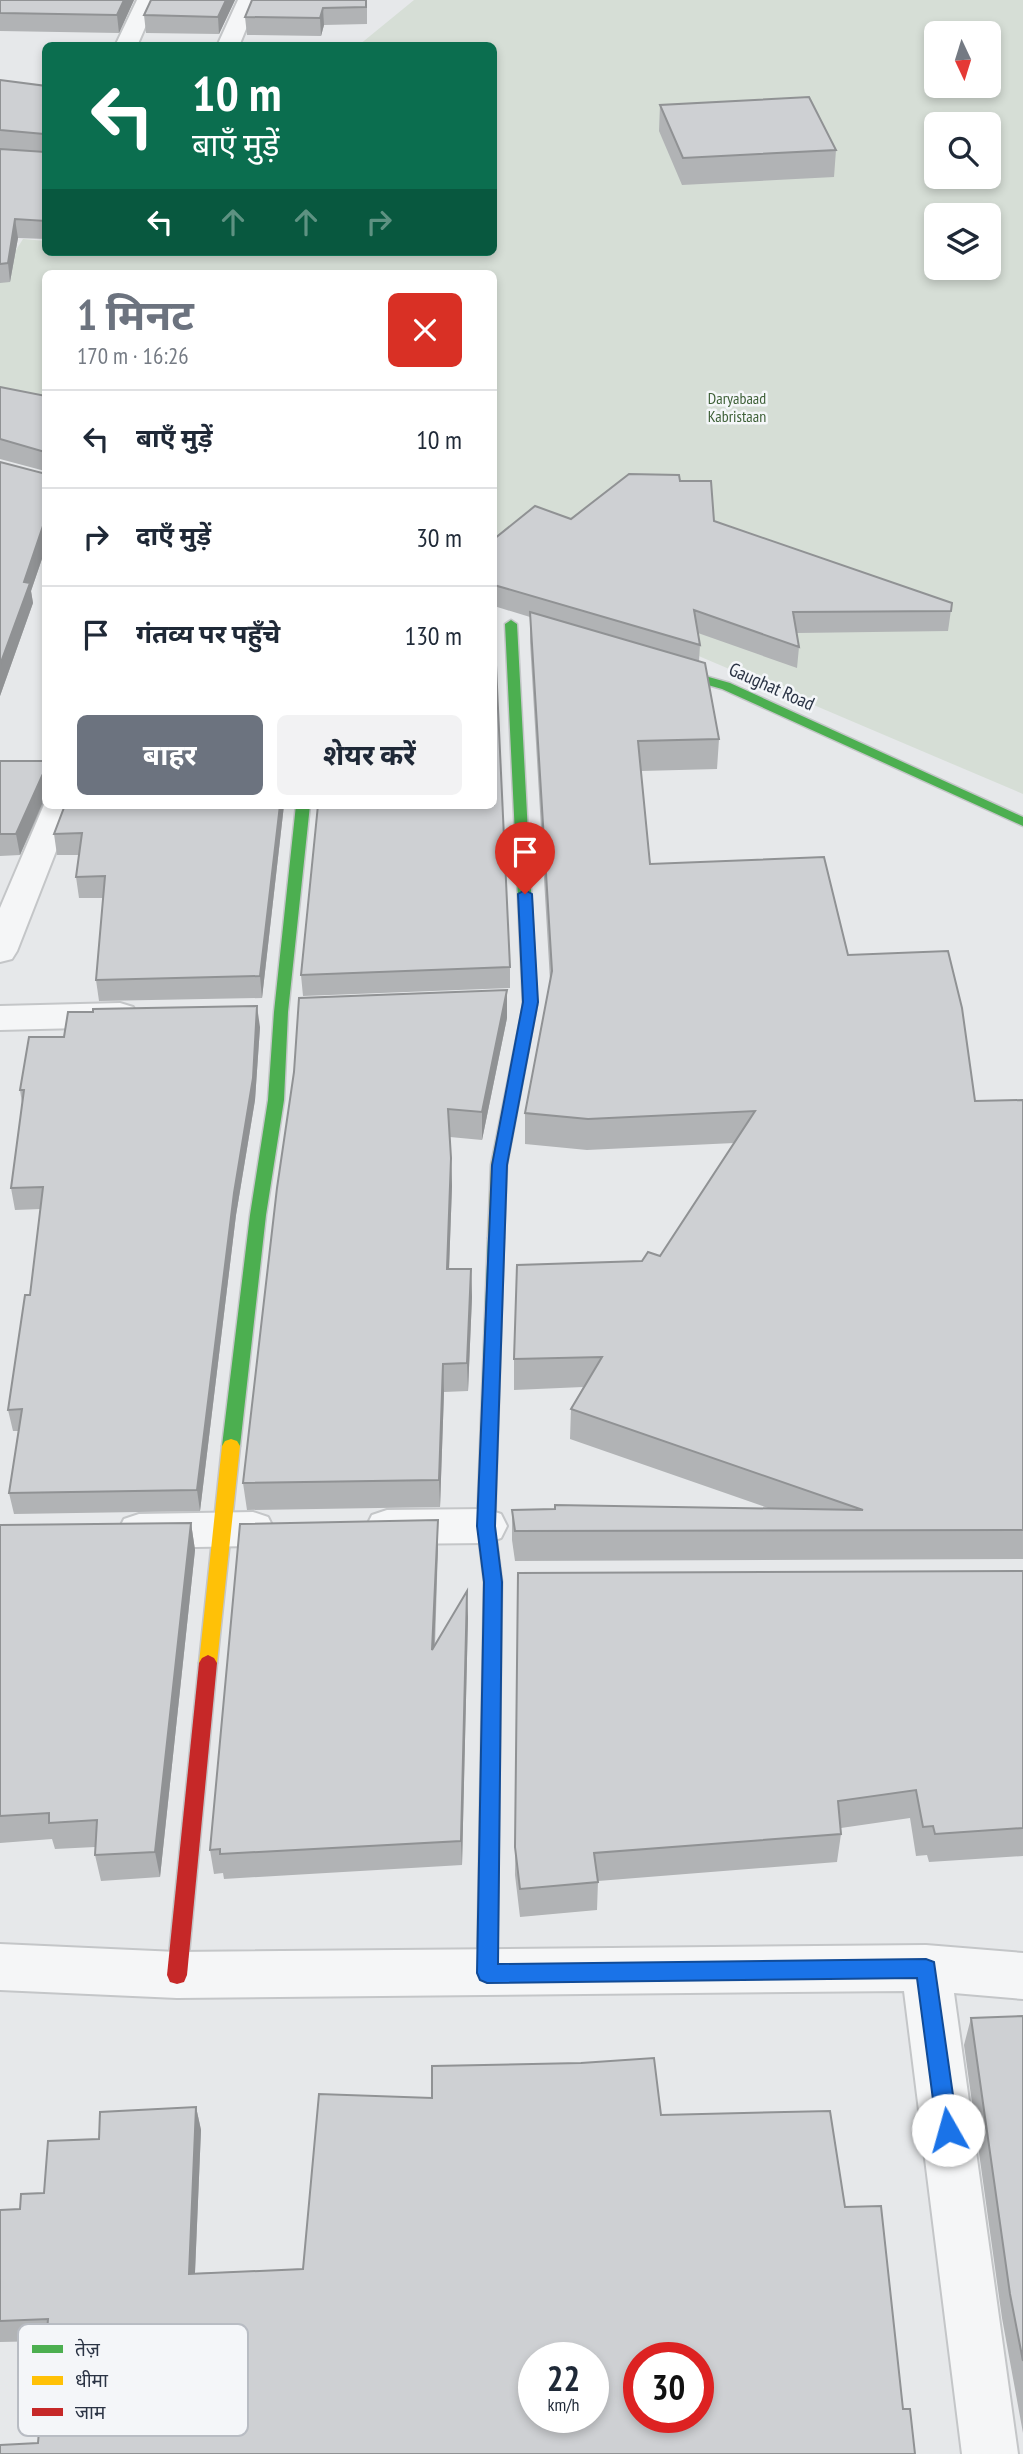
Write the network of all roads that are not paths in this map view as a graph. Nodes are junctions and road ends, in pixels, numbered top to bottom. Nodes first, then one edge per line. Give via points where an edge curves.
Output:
1 (147, 0) edge
2 (248, 0) edge
3 (128, 42) edge
4 (230, 42) edge
5 (497, 617) edge
6 (645, 663) edge
7 (56, 809) edge
8 (303, 809) edge
9 (1023, 822) edge
10 (0, 951) edge
11 (147, 1015) edge
12 (0, 1018) edge
13 (486, 1526) junction
14 (291, 1528) edge
15 (347, 1528) edge
16 (221, 1529) junction
17 (97, 1532) edge
18 (0, 1967) edge
19 (926, 1968) junction
20 (487, 1973) junction
21 (177, 1975) junction
22 (1023, 1976) edge
23 (990, 2454) edge

1 - 3 street
2 - 4 street via 237,13
5 - 13 street via 518,625 517,1003 499,1165
6 - 9 street, Gaughat Road via 726,687
7 - 10 street
8 - 16 street via 276,1100
11 - 12 street
13 - 15 street
13 - 20 street via 514,1582
14 - 16 street
16 - 17 street
16 - 21 street
18 - 21 street
19 - 20 street
19 - 22 street
19 - 23 street
20 - 21 street

